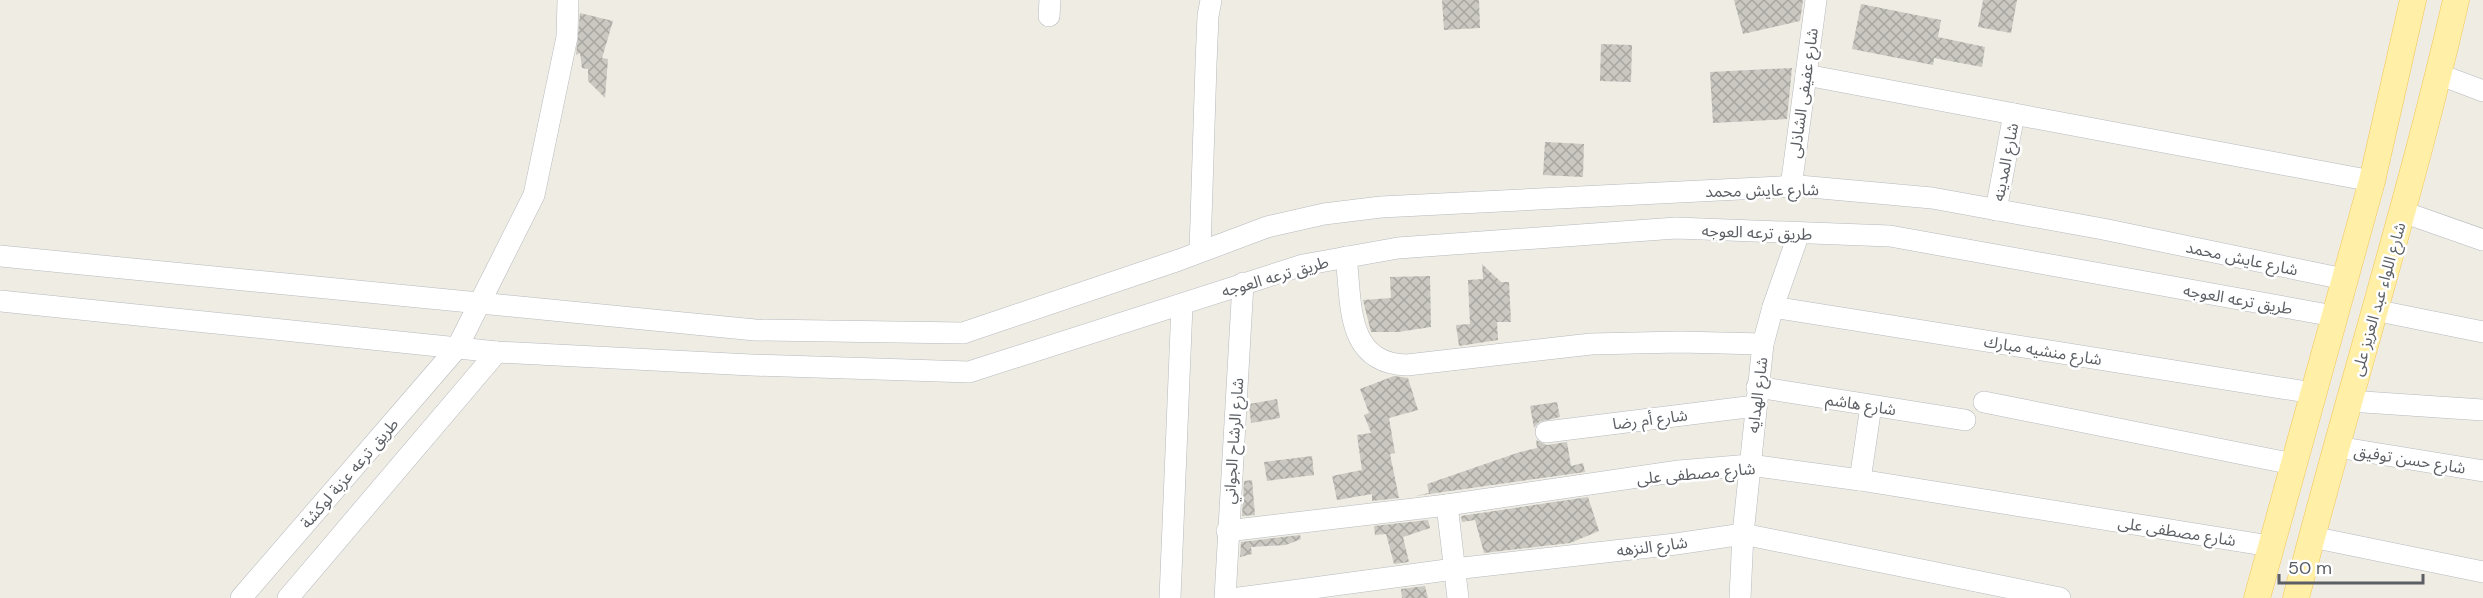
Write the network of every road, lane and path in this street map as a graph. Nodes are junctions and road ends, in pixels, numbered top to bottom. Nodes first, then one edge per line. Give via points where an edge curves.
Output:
1 (568, 0) edge
2 (1211, 0) edge
3 (1816, 0) edge
4 (2412, 0) edge
5 (2456, 0) edge
6 (2438, 74) junction
7 (1806, 75) junction
8 (2483, 91) edge
9 (2014, 114) junction
10 (2372, 180) junction
11 (1791, 187) junction
12 (1996, 210) junction
13 (2403, 212) junction
14 (1799, 233) junction
15 (2483, 240) edge
16 (1200, 251) junction
17 (0, 256) edge
18 (1346, 256) junction
19 (2344, 279) junction
20 (1243, 283) junction
21 (0, 301) edge
22 (479, 304) junction
23 (1182, 305) junction
24 (1773, 307) junction
25 (2374, 310) junction
26 (2334, 316) junction
27 (2483, 332) edge
28 (1763, 344) junction
29 (457, 348) junction
30 (497, 352) junction
31 (2313, 393) junction
32 (1756, 396) junction
33 (2349, 401) junction
34 (1984, 402) dead end
35 (1870, 405) junction
36 (2483, 410) edge
37 (1965, 420) dead end
38 (1546, 432) dead end
39 (2337, 447) junction
40 (2293, 464) junction
41 (1750, 465) junction
42 (2483, 471) edge
43 (1860, 480) junction
44 (2286, 490) junction
45 (2322, 500) junction
46 (1447, 505) junction
47 (1227, 531) junction
48 (1743, 534) junction
49 (2272, 542) junction
50 (2310, 543) junction
51 (1454, 569) junction
52 (2483, 572) edge
53 (241, 598) edge
54 (288, 598) edge
55 (1170, 598) edge
56 (1224, 598) edge
57 (1239, 598) edge
58 (1458, 598) edge
59 (1740, 598) edge
60 (2060, 598) edge
61 (2257, 598) edge
62 (2296, 598) edge

1 - 22 street, طريق ترعه عزبة لوكشة via 567,37 534,195
2 - 16 street
3 - 7 street, شارع عفيفى الشاذلى
4 - 10 main road
5 - 6 main road, شارع اللواء عبد العزيز على
6 - 8 street
6 - 13 main road, شارع اللواء عبد العزيز على
7 - 9 street
7 - 11 street, شارع عفيفى الشاذلى
9 - 10 street
9 - 12 street, شارع المدينه
10 - 19 main road
11 - 12 street, شارع عايش محمد via 1932,198
11 - 16 street, شارع عايش محمد via 1381,207 1267,227
12 - 19 street, شارع عايش محمد
13 - 15 street
13 - 25 main road, شارع اللواء عبد العزيز على
14 - 18 street, طريق ترعه العوجه via 1676,228 1422,246
14 - 24 street, شارع الهدايه
14 - 26 street, طريق ترعه العوجه via 1890,236
16 - 22 street, شارع عايش محمد via 963,333 756,330
17 - 22 street, شارع عايش محمد
18 - 20 street, طريق ترعه العوجه
18 - 28 street via 1357,336 1365,350 1392,364 1591,344
19 - 26 main road
20 - 23 street, طريق ترعه العوجه
20 - 47 street, شارع الرشاح الجواني
21 - 29 street, طريق ترعه العوجه
22 - 29 street, طريق ترعه عزبة لوكشة
23 - 30 street, طريق ترعه العوجه via 969,372
23 - 55 street
24 - 28 street, شارع الهدايه
24 - 31 street, شارع منشيه مبارك
25 - 27 street
25 - 33 main road, شارع اللواء عبد العزيز على
26 - 31 main road
28 - 32 street, شارع الهدايه
29 - 30 street, طريق ترعه العوجه
29 - 53 street, طريق ترعه عزبة لوكشة
30 - 54 street, طريق ترعه عزبة لوكشة
31 - 40 main road
32 - 35 street, شارع هاشم
32 - 38 street, شارع أم رضا
32 - 41 street, شارع الهدايه
33 - 36 street
33 - 39 main road, شارع اللواء عبد العزيز على
34 - 40 street
35 - 37 street, شارع هاشم
35 - 43 street
39 - 42 street, شارع حسن توفيق
39 - 45 main road, شارع اللواء عبد العزيز على
40 - 44 main road
41 - 43 street, شارع مصطفى على
41 - 46 street, شارع مصطفى على via 1678,471
41 - 48 street, شارع الهدايه
43 - 49 street, شارع مصطفى على
44 - 45 main road via 2306,488
44 - 49 main road
45 - 50 main road, شارع اللواء عبد العزيز على
46 - 47 street, شارع مصطفى على
46 - 51 street
47 - 56 street, شارع الرشاح الجواني
48 - 51 street, شارع النزهه
48 - 59 street, شارع الهدايه
48 - 60 street, شارع النزهه
49 - 50 main road via 2288,553
49 - 61 main road
50 - 52 street
50 - 62 main road, شارع اللواء عبد العزيز على
51 - 57 street, شارع النزهه
51 - 58 street

